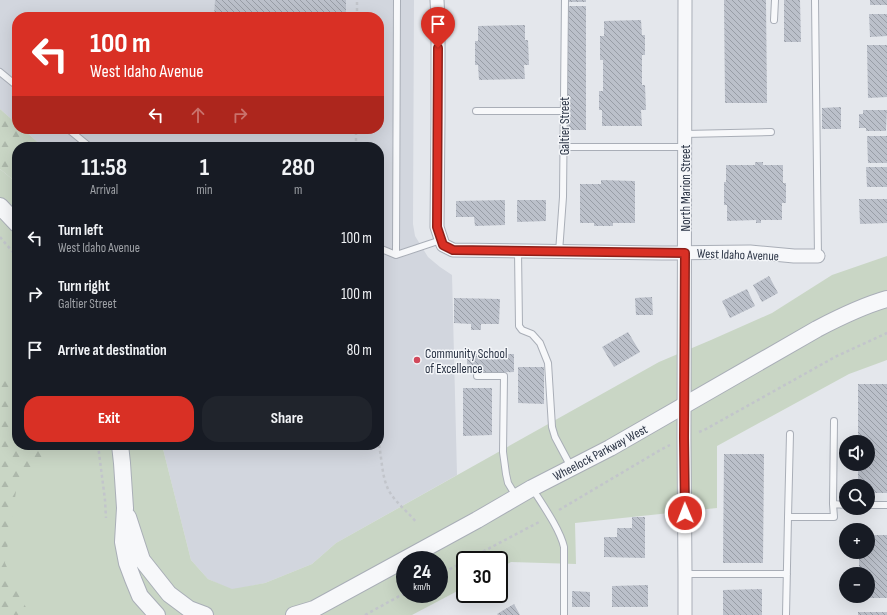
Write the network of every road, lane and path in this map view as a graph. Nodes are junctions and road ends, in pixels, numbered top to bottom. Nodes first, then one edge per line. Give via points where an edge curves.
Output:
1 (357, 0) edge
2 (397, 0) edge
3 (437, 0) edge
4 (565, 0) edge
5 (686, 0) edge
6 (775, 0) edge
7 (815, 0) edge
8 (357, 12) edge
9 (774, 20) dead end
10 (0, 72) edge
11 (12, 82) edge
12 (476, 111) dead end
13 (564, 111) junction
14 (771, 132) dead end
15 (74, 134) edge
16 (685, 134) junction
17 (84, 142) edge
18 (564, 146) junction
19 (685, 147) junction
20 (0, 206) edge
21 (12, 219) edge
22 (0, 237) edge
23 (442, 243) junction
24 (384, 250) edge
25 (12, 251) edge
26 (518, 251) junction
27 (559, 252) junction
28 (685, 253) junction
29 (396, 255) junction
30 (818, 256) joint
31 (887, 299) edge
32 (477, 376) dead end
33 (684, 406) junction
34 (834, 421) dead end
35 (790, 434) dead end
36 (121, 450) edge
37 (380, 450) edge
38 (572, 468) junction
39 (532, 488) junction
40 (516, 497) junction
41 (833, 504) junction
42 (839, 504) edge
43 (875, 505) edge
44 (887, 505) edge
45 (125, 508) junction
46 (788, 517) junction
47 (416, 523) dead end
48 (685, 574) junction
49 (787, 574) junction
50 (396, 598) edge
51 (311, 612) edge
52 (157, 615) edge
53 (206, 615) edge
54 (294, 615) edge
55 (365, 615) edge
56 (564, 615) edge
57 (685, 615) edge
58 (786, 615) edge

1 - 8 path
2 - 29 lane
3 - 23 street via 437,227
4 - 13 lane, Galtier Street
5 - 16 street, North Marion Street
6 - 9 lane
7 - 30 lane
10 - 11 lane
12 - 13 lane
13 - 18 lane, Galtier Street
14 - 16 lane
15 - 17 lane
16 - 19 street, North Marion Street
18 - 19 lane
18 - 27 lane, Galtier Street
19 - 28 street, North Marion Street
20 - 21 street
22 - 25 path
23 - 26 street, West Idaho Avenue via 453,250
23 - 29 lane
24 - 29 lane
26 - 27 street, West Idaho Avenue
26 - 38 lane via 519,326 540,343 548,363 552,427 555,438
27 - 28 street, West Idaho Avenue
28 - 30 street, West Idaho Avenue via 750,252
28 - 33 street, North Marion Street
31 - 33 street, Wheelock Parkway West via 847,313
32 - 40 lane via 504,376 503,452 508,483
33 - 38 street, Wheelock Parkway West
33 - 48 street, North Marion Street
34 - 41 lane
35 - 46 lane
36 - 45 street
37 - 47 path via 389,491
38 - 39 street, Wheelock Parkway West
39 - 40 street, Wheelock Parkway West
39 - 56 lane via 563,540
40 - 51 street, Wheelock Parkway West
41 - 42 lane
41 - 46 lane via 834,517
43 - 44 lane
45 - 52 street via 123,542 127,563 140,596
45 - 53 street via 142,560 169,594 189,609
46 - 49 lane
48 - 49 lane
48 - 57 street, North Marion Street
49 - 58 lane
50 - 55 path
51 - 54 street, Wheelock Parkway West

